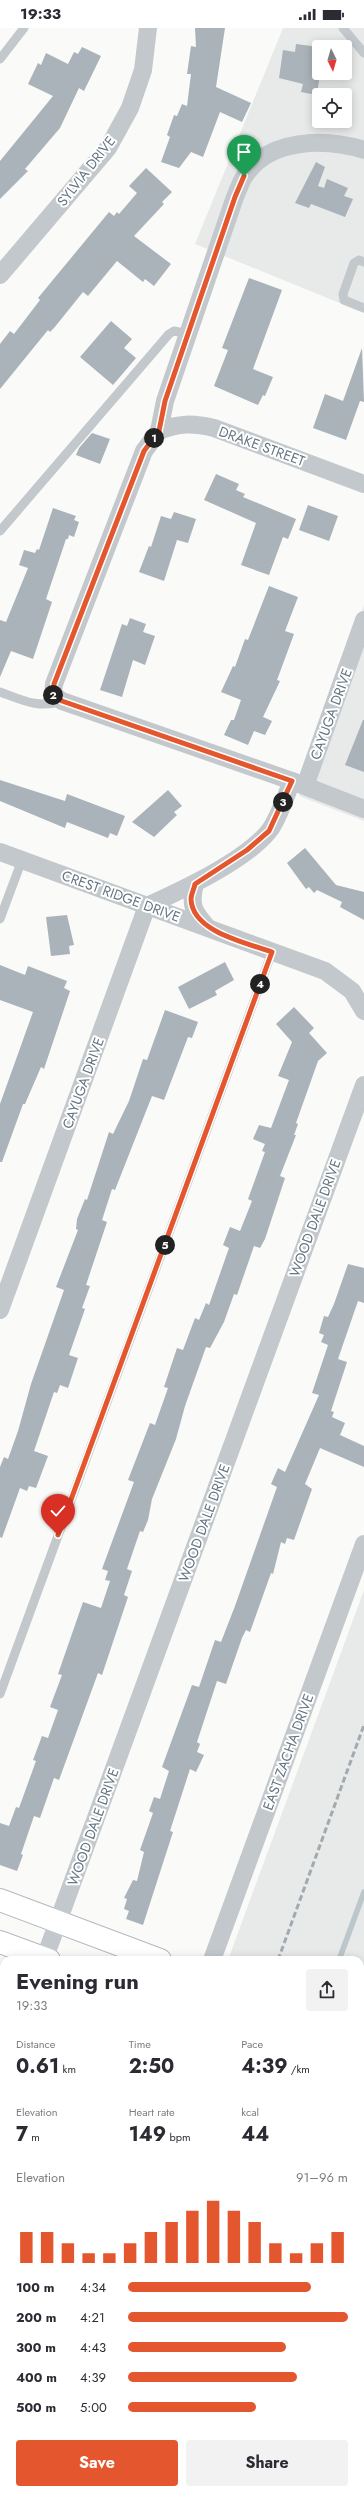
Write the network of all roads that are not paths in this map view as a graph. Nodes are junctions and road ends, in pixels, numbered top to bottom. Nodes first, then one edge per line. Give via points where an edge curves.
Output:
1 (24, 28) edge
2 (148, 28) edge
3 (342, 28) edge
4 (364, 53) edge
5 (0, 59) edge
6 (364, 150) edge
7 (364, 262) edge
8 (0, 275) edge
9 (364, 308) edge
10 (188, 334) junction
11 (159, 431) junction
12 (364, 484) edge
13 (0, 531) edge
14 (364, 620) edge
15 (0, 692) edge
16 (57, 698) junction
17 (299, 784) junction
18 (364, 809) edge
19 (0, 852) edge
20 (22, 860) junction
21 (195, 884) junction
22 (147, 906) junction
23 (0, 919) edge
24 (208, 928) junction
25 (272, 952) junction
26 (364, 1010) edge
27 (364, 1085) edge
28 (0, 1310) edge
29 (364, 1544) edge
30 (0, 1694) edge
31 (0, 1900) edge
32 (59, 1922) junction
33 (0, 1942) edge
34 (36, 1956) edge
35 (47, 1956) edge
36 (149, 1956) edge
37 (213, 1956) edge

1 - 5 lane
2 - 8 street, SYLVIA DRIVE via 143,70 130,108 108,148
3 - 4 lane
6 - 10 street via 319,142 286,147 264,157 244,176
7 - 9 lane via 359,260 354,263 343,294 344,300
10 - 11 street via 165,401
10 - 13 lane via 174,331 169,334
11 - 12 street, DRAKE STREET via 172,425 192,423 214,428
11 - 16 street via 144,451 54,684
14 - 17 street, CAYUGA DRIVE
15 - 16 lane via 35,705 48,706
16 - 17 street
17 - 18 street
17 - 21 street, CAYUGA DRIVE via 269,831 247,850
19 - 20 street, CREST RIDGE DRIVE
20 - 22 street, CREST RIDGE DRIVE
20 - 23 lane
21 - 22 street, CAYUGA DRIVE
21 - 24 street via 191,899 194,912
22 - 24 street, CREST RIDGE DRIVE
22 - 28 street, CAYUGA DRIVE
24 - 25 street, CREST RIDGE DRIVE
25 - 26 street, CREST RIDGE DRIVE via 325,972 352,991
25 - 30 lane
27 - 32 street, WOOD DALE DRIVE
29 - 37 street, EAST ZACHA DRIVE
31 - 32 main road
32 - 35 street, WOOD DALE DRIVE
32 - 36 main road
33 - 34 main road

